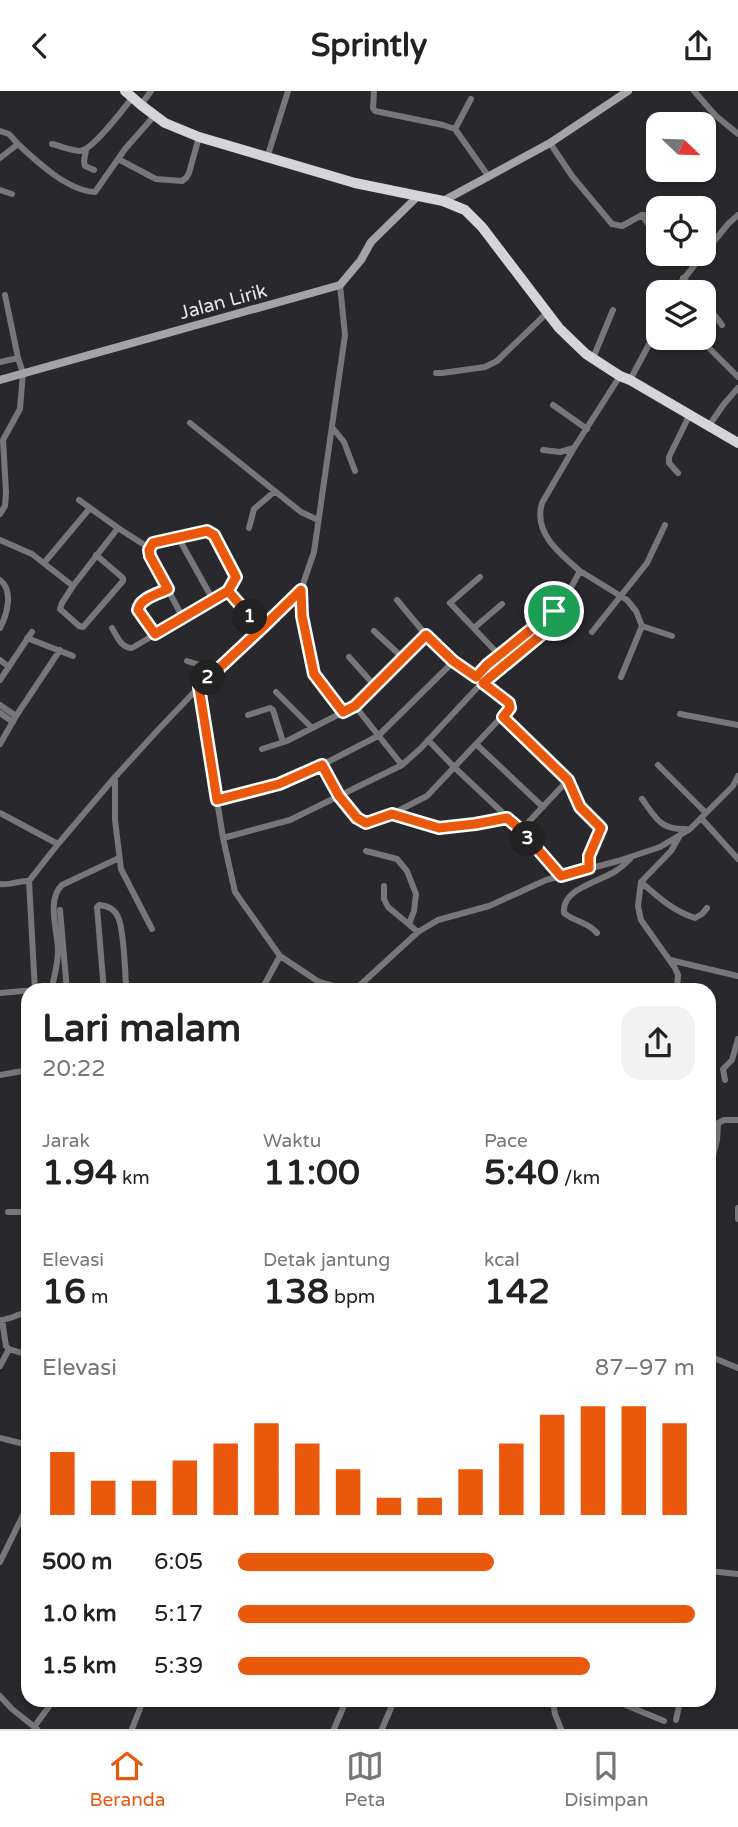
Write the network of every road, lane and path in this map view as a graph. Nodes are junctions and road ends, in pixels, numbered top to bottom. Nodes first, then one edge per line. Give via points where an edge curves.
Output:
1 (152, 91) edge
2 (288, 91) edge
3 (374, 91) edge
4 (628, 91) edge
5 (694, 91) edge
6 (133, 98) edge
7 (471, 99) dead end
8 (155, 115) junction
9 (455, 129) junction
10 (0, 131) edge
11 (738, 134) edge
12 (199, 137) junction
13 (550, 143) junction
14 (18, 144) junction
15 (52, 144) dead end
16 (86, 150) junction
17 (0, 157) edge
18 (267, 158) junction
19 (118, 159) junction
20 (94, 170) dead end
21 (489, 177) junction
22 (0, 190) edge
23 (12, 194) dead end
24 (418, 196) junction
25 (443, 201) junction
26 (642, 215) junction
27 (646, 215) edge
28 (738, 215) edge
29 (646, 221) edge
30 (716, 240) edge
31 (694, 266) edge
32 (683, 278) edge
33 (340, 285) junction
34 (5, 295) dead end
35 (613, 310) dead end
36 (548, 312) junction
37 (716, 317) edge
38 (722, 325) dead end
39 (646, 347) edge
40 (711, 350) edge
41 (18, 358) junction
42 (593, 358) junction
43 (0, 362) edge
44 (23, 373) junction
45 (436, 373) dead end
46 (738, 377) edge
47 (625, 378) junction
48 (0, 380) edge
49 (738, 388) edge
50 (553, 405) dead end
51 (689, 416) junction
52 (190, 423) dead end
53 (332, 427) junction
54 (708, 427) junction
55 (587, 429) junction
56 (738, 443) edge
57 (574, 448) junction
58 (543, 450) dead end
59 (355, 471) dead end
60 (678, 473) dead end
61 (274, 492) junction
62 (79, 500) dead end
63 (90, 508) junction
64 (0, 515) edge
65 (318, 520) junction
66 (666, 525) dead end
67 (118, 528) junction
68 (249, 528) dead end
69 (178, 537) junction
70 (0, 540) edge
71 (143, 544) dead end
72 (96, 555) junction
73 (44, 563) junction
74 (580, 571) junction
75 (480, 577) dead end
76 (0, 580) edge
77 (73, 586) junction
78 (168, 589) junction
79 (301, 590) junction
80 (228, 591) junction
81 (621, 596) junction
82 (212, 600) junction
83 (397, 600) dead end
84 (502, 604) dead end
85 (554, 611) junction
86 (183, 618) junction
87 (642, 626) junction
88 (0, 628) edge
89 (112, 628) dead end
90 (474, 628) junction
91 (261, 629) junction
92 (374, 631) dead end
93 (592, 632) dead end
94 (155, 634) junction
95 (426, 635) junction
96 (672, 636) dead end
97 (60, 650) junction
98 (499, 655) junction
99 (73, 656) dead end
100 (349, 657) dead end
101 (403, 657) junction
102 (0, 660) edge
103 (187, 661) dead end
104 (453, 661) junction
105 (9, 667) junction
106 (214, 672) junction
107 (476, 677) junction
108 (621, 677) dead end
109 (0, 680) edge
110 (483, 683) junction
111 (375, 686) junction
112 (199, 687) junction
113 (276, 692) dead end
114 (0, 705) edge
115 (355, 706) junction
116 (343, 712) junction
117 (0, 713) edge
118 (248, 715) dead end
119 (680, 715) dead end
120 (503, 717) junction
121 (15, 719) junction
122 (738, 725) edge
123 (312, 727) junction
124 (378, 736) junction
125 (428, 740) junction
126 (284, 742) junction
127 (0, 744) edge
128 (476, 744) junction
129 (262, 749) dead end
130 (322, 765) junction
131 (402, 765) junction
132 (658, 765) dead end
133 (454, 767) junction
134 (738, 776) edge
135 (115, 777) junction
136 (568, 780) junction
137 (339, 796) junction
138 (642, 799) dead end
139 (217, 800) junction
140 (543, 807) junction
141 (0, 814) edge
142 (392, 814) junction
143 (703, 815) junction
144 (507, 818) junction
145 (690, 829) junction
146 (521, 830) junction
147 (680, 834) junction
148 (223, 838) junction
149 (58, 844) junction
150 (366, 851) dead end
151 (634, 856) junction
152 (119, 858) junction
153 (738, 859) edge
154 (589, 868) junction
155 (561, 876) junction
156 (29, 881) junction
157 (641, 882) junction
158 (0, 884) edge
159 (384, 886) dead end
160 (707, 908) dead end
161 (60, 910) dead end
162 (409, 924) junction
163 (152, 929) dead end
164 (418, 932) junction
165 (597, 933) dead end
166 (280, 956) junction
167 (670, 960) junction
168 (738, 977) edge
169 (35, 983) edge
170 (52, 983) edge
171 (66, 983) edge
172 (103, 983) edge
173 (127, 983) edge
174 (265, 983) edge
175 (322, 983) edge
176 (365, 983) edge
177 (678, 983) edge
178 (21, 991) edge
179 (0, 993) edge
180 (738, 1039) edge
181 (21, 1071) edge
182 (0, 1075) edge
183 (724, 1080) dead end
184 (738, 1120) edge
185 (718, 1124) joint
186 (716, 1144) edge
187 (738, 1207) edge
188 (8, 1212) dead end
189 (21, 1212) edge
190 (738, 1219) edge
191 (21, 1314) edge
192 (1, 1320) edge
193 (9, 1349) junction
194 (21, 1353) edge
195 (716, 1359) edge
196 (0, 1366) edge
197 (738, 1368) edge
198 (0, 1438) edge
199 (21, 1443) edge
200 (21, 1519) edge
201 (0, 1562) edge
202 (716, 1572) edge
203 (738, 1574) edge
204 (0, 1696) edge
205 (49, 1707) edge
206 (141, 1707) edge
207 (343, 1707) edge
208 (391, 1707) edge
209 (554, 1707) edge
210 (630, 1707) edge
211 (679, 1707) edge
212 (676, 1720) dead end
213 (664, 1721) dead end
214 (35, 1728) edge
215 (132, 1729) edge
216 (334, 1729) edge
217 (382, 1729) edge
218 (561, 1729) edge

1 - 6 street
2 - 18 street
3 - 9 street via 375,111
4 - 13 main road
5 - 11 street
6 - 8 highway
6 - 16 street
7 - 9 street
8 - 12 highway
8 - 19 street
9 - 21 street
10 - 14 street
12 - 18 highway
12 - 19 street via 189,173 182,181 156,179
13 - 21 main road
13 - 26 street via 612,224 622,226
14 - 17 street
14 - 19 street via 57,178 92,193
15 - 16 street
16 - 20 street via 83,161
18 - 24 highway
21 - 25 main road
22 - 23 street
24 - 25 highway
24 - 33 main road via 371,242
25 - 36 highway via 465,210 482,227
26 - 27 street
26 - 29 street
28 - 30 street
31 - 32 street
33 - 44 main road, Jalan Lirik
33 - 53 street via 345,335
34 - 41 street
35 - 42 street
36 - 42 highway
36 - 45 street via 497,361 485,367
37 - 38 street
39 - 47 street
40 - 46 street
41 - 43 street
41 - 44 street
42 - 47 highway
44 - 48 main road, Jalan Lirik
44 - 64 street via 20,409 3,440 6,492
47 - 51 highway
47 - 55 street
49 - 54 street
50 - 55 street
51 - 54 highway
51 - 60 street via 669,457
52 - 61 street
53 - 59 street via 344,442
53 - 65 street
54 - 56 highway
55 - 57 street
57 - 58 street
57 - 74 street via 539,512 542,529 557,552
61 - 65 street
61 - 68 street via 254,509
62 - 63 street
63 - 67 street
63 - 73 street
65 - 79 street via 314,552
66 - 81 street via 647,563
67 - 71 street
67 - 72 street
69 - 78 street via 153,543 149,550
69 - 80 street via 207,531 214,535 236,577
69 - 82 street
70 - 73 street
72 - 77 street
72 - 77 street via 123,578 83,627 60,609
73 - 77 street
74 - 81 street
74 - 85 street
75 - 90 street via 450,603
76 - 88 street via 7,590 7,616
78 - 86 street
78 - 94 street via 139,605
79 - 91 street
79 - 116 street via 314,674
80 - 82 street
80 - 91 street
81 - 87 street via 636,611
81 - 93 street
82 - 86 street
83 - 95 street
84 - 90 street
85 - 98 street
85 - 110 street via 553,625
86 - 94 street
87 - 96 street
87 - 108 street
89 - 94 street via 128,648
90 - 98 street
91 - 106 street
92 - 101 street
95 - 101 street
95 - 104 street
97 - 99 street
97 - 105 street via 29,635
97 - 121 street
98 - 107 street
100 - 111 street
101 - 111 street
102 - 105 street
103 - 106 street
104 - 107 street
104 - 124 street
105 - 109 street
106 - 112 street
107 - 110 street
110 - 120 street via 509,703
110 - 125 street
111 - 115 street
112 - 135 street
112 - 139 street
113 - 123 street
114 - 121 street
115 - 116 street
115 - 124 street
116 - 123 street
117 - 121 street
118 - 126 street via 272,709
119 - 122 street
120 - 128 street
120 - 136 street
121 - 127 street
123 - 126 street
124 - 130 street
124 - 131 street
125 - 131 street
125 - 133 street
126 - 129 street
128 - 133 street
128 - 140 street
130 - 137 street
130 - 139 street via 279,784
131 - 137 street
132 - 143 street
133 - 142 street via 427,796
133 - 144 street
134 - 143 street
135 - 149 street
135 - 152 street
136 - 140 street
136 - 154 street via 580,807 601,828
137 - 142 street via 366,823
137 - 148 street via 290,820
138 - 145 street via 667,828
139 - 148 street
140 - 146 street
141 - 149 street
142 - 144 street via 439,828
143 - 145 street
143 - 153 street
144 - 146 street
145 - 147 street
146 - 155 street
147 - 151 street
147 - 157 street via 671,851
148 - 166 street via 235,892
149 - 156 street
150 - 162 street via 397,859 407,871 416,894
151 - 154 street
151 - 165 street via 567,900 564,913
152 - 163 street
152 - 170 street via 57,891 58,952
154 - 155 street
155 - 164 street
156 - 158 street
156 - 169 street
157 - 160 street via 685,915 695,918
157 - 167 street via 641,920
159 - 162 street via 388,908
161 - 171 street
162 - 164 street
164 - 176 street
166 - 174 street
166 - 175 street
167 - 168 street
167 - 177 street
172 - 173 street via 99,905 109,907 119,918
178 - 179 street
180 - 183 street via 732,1060 723,1069
181 - 182 street
184 - 185 street
185 - 186 street
187 - 190 street
188 - 189 street
191 - 192 street
192 - 193 street
193 - 194 street
193 - 196 street
195 - 197 street
198 - 199 street
200 - 201 street
202 - 203 street
204 - 214 street
205 - 214 street
206 - 215 street
207 - 216 street
208 - 217 street
209 - 218 street
210 - 213 street
211 - 212 street

